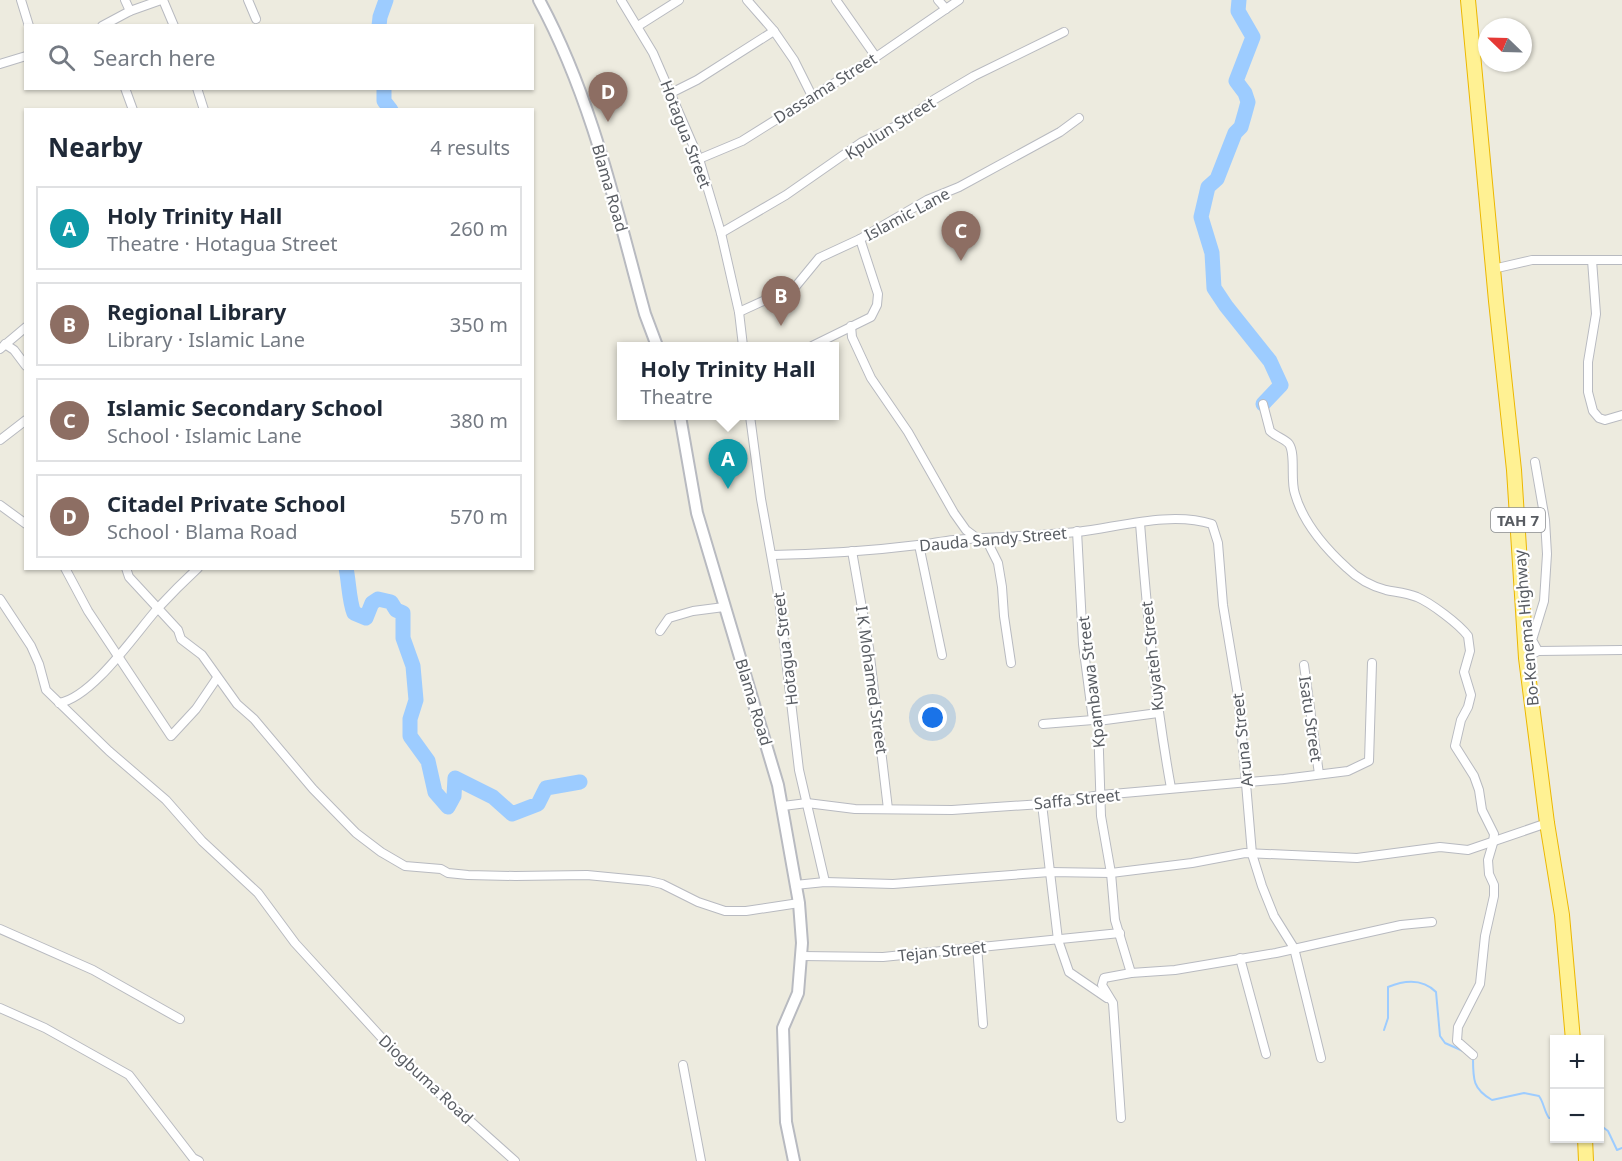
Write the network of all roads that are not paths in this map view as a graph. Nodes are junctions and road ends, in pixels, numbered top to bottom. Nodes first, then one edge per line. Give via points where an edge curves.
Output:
1 (21, 0) edge
2 (125, 0) edge
3 (162, 0) edge
4 (248, 0) edge
5 (539, 0) edge
6 (621, 0) edge
7 (679, 0) edge
8 (747, 0) edge
9 (836, 0) edge
10 (938, 0) edge
11 (959, 0) edge
12 (1468, 0) edge
13 (945, 9) junction
14 (130, 11) junction
15 (256, 19) dead end
16 (28, 24) edge
17 (106, 24) edge
18 (173, 24) edge
19 (638, 26) junction
20 (774, 31) junction
21 (1064, 32) dead end
22 (24, 57) edge
23 (876, 57) junction
24 (0, 64) edge
25 (126, 90) edge
26 (198, 90) edge
27 (671, 93) junction
28 (812, 96) junction
29 (132, 108) edge
30 (203, 108) edge
31 (1079, 118) dead end
32 (699, 159) junction
33 (721, 233) junction
34 (861, 239) junction
35 (1592, 260) junction
36 (1622, 260) edge
37 (1493, 269) junction
38 (739, 312) junction
39 (851, 326) junction
40 (24, 329) edge
41 (656, 342) edge
42 (743, 342) edge
43 (820, 342) edge
44 (2, 347) edge
45 (24, 363) edge
46 (1263, 404) dead end
47 (1622, 415) edge
48 (681, 420) edge
49 (751, 420) edge
50 (24, 422) edge
51 (0, 440) edge
52 (1535, 462) dead end
53 (0, 505) edge
54 (24, 523) edge
55 (1140, 523) junction
56 (1212, 524) joint
57 (1077, 531) junction
58 (982, 539) junction
59 (920, 545) junction
60 (852, 551) junction
61 (772, 555) junction
62 (66, 570) edge
63 (127, 570) edge
64 (196, 570) edge
65 (0, 599) edge
66 (724, 607) junction
67 (158, 609) junction
68 (660, 631) dead end
69 (1622, 650) edge
70 (118, 655) junction
71 (942, 655) dead end
72 (1532, 655) junction
73 (1011, 663) dead end
74 (1372, 663) dead end
75 (1304, 664) dead end
76 (217, 678) junction
77 (59, 703) junction
78 (1158, 713) junction
79 (1095, 721) junction
80 (1043, 724) dead end
81 (1319, 774) junction
82 (1246, 782) junction
83 (1171, 788) junction
84 (1101, 795) junction
85 (807, 803) junction
86 (1042, 804) junction
87 (783, 806) junction
88 (888, 809) junction
89 (1547, 823) junction
90 (1494, 840) junction
91 (1252, 854) junction
92 (1050, 872) junction
93 (1111, 873) junction
94 (825, 882) junction
95 (795, 885) junction
96 (799, 903) junction
97 (1432, 922) dead end
98 (0, 929) edge
99 (1120, 933) junction
100 (1058, 940) junction
101 (977, 946) junction
102 (1294, 948) junction
103 (801, 956) junction
104 (1240, 958) junction
105 (1131, 973) junction
106 (1113, 1003) junction
107 (0, 1008) edge
108 (180, 1019) dead end
109 (983, 1024) dead end
110 (1573, 1035) edge
111 (1266, 1054) dead end
112 (1473, 1055) dead end
113 (1321, 1058) dead end
114 (683, 1065) dead end
115 (1121, 1118) dead end
116 (1585, 1143) edge
117 (199, 1161) edge
118 (515, 1161) edge
119 (701, 1161) edge
120 (794, 1161) edge
121 (1586, 1161) edge

1 - 16 street
2 - 14 street
3 - 14 street
3 - 18 street
4 - 15 street
5 - 41 street, Blama Road via 588,112
6 - 19 street, Hotagua Street
7 - 19 street
8 - 20 street
9 - 23 street
10 - 13 street
11 - 13 street, Dassama Street
12 - 37 highway, Bo-Kenema Highway / TAH 7
13 - 23 street, Dassama Street
14 - 17 street
19 - 27 street, Hotagua Street
20 - 27 street
20 - 28 street
21 - 33 street, Kpulun Street via 974,76
22 - 24 street
23 - 28 street, Dassama Street
25 - 29 street
26 - 30 street
27 - 32 street, Hotagua Street
28 - 32 street, Dassama Street via 742,141
31 - 34 street, Islamic Lane via 1060,132 927,200
32 - 33 street, Hotagua Street
33 - 38 street, Hotagua Street
34 - 38 street, Islamic Lane via 819,258 796,286
34 - 39 street via 878,294 877,305 871,318
35 - 36 street
35 - 37 street via 1532,260
35 - 47 street via 1596,314 1588,362 1588,392 1599,418
37 - 72 highway, Bo-Kenema Highway / TAH 7
38 - 42 street, Hotagua Street
39 - 43 street
39 - 58 street via 852,337 872,378 954,513 966,530
40 - 44 street
44 - 45 street via 14,350
46 - 90 street via 1270,431 1289,443 1294,493 1308,523 1329,548 1365,582 1418,597 1468,636 1470,651 1464,672 1471,695 1455,746 1474,776
48 - 66 street, Blama Road via 697,513
49 - 61 street, Hotagua Street
50 - 51 street
52 - 72 street via 1547,554 1544,601 1532,640
53 - 54 street
55 - 56 street, Dauda Sandy Street via 1195,519
55 - 57 street, Dauda Sandy Street
55 - 78 street, Kuyateh Street
56 - 82 street, Aruna Street via 1218,543 1223,605 1239,701
57 - 58 street, Dauda Sandy Street
57 - 79 street, Kpambawa Street via 1083,644
58 - 59 street, Dauda Sandy Street
58 - 73 street via 998,563
59 - 60 street, Dauda Sandy Street
59 - 71 street
60 - 61 street, Dauda Sandy Street
60 - 88 street, I K Mohamed Street via 869,648
61 - 85 street, Hotagua Street via 799,771
62 - 70 street
63 - 67 street
64 - 67 street
65 - 77 street, Diogbuma Road via 31,646 46,690
66 - 68 street via 693,610 669,618
66 - 87 street, Blama Road
67 - 70 street
67 - 76 street via 178,630 181,639 202,655
69 - 72 street
70 - 76 street via 171,736
70 - 77 street via 85,690 70,701
72 - 89 highway, Bo-Kenema Highway / TAH 7
74 - 81 street, Saffa Street via 1369,761 1348,771
75 - 81 street, Isatu Street
76 - 96 street via 290,764 356,833 405,866 448,873 599,876 662,884 725,911
77 - 118 street, Diogbuma Road via 166,800 252,888 295,943 410,1069
78 - 79 street
78 - 83 street, Kuyateh Street
79 - 80 street
79 - 84 street, Kpambawa Street
81 - 82 street, Saffa Street
82 - 83 street, Saffa Street
82 - 91 street, Aruna Street
83 - 84 street, Saffa Street
84 - 86 street, Saffa Street
84 - 93 street, Kpambawa Street
85 - 87 street, Saffa Street
85 - 88 street, Saffa Street
85 - 94 street, Hotagua Street
86 - 88 street, Saffa Street via 952,810
86 - 92 street
87 - 95 street, Blama Road
89 - 90 street
89 - 110 highway, Bo-Kenema Highway / TAH 7 via 1562,915
90 - 91 street via 1468,850 1440,847 1357,858
90 - 112 street via 1488,860 1494,896 1480,984 1458,1027 1458,1041
91 - 93 street
91 - 102 street, Aruna Street via 1274,916
92 - 93 street
92 - 94 street via 893,884
92 - 100 street
93 - 99 street, Kpambawa Street via 1113,910
94 - 95 street
95 - 96 street, Blama Road
96 - 103 street, Blama Road
97 - 102 street
98 - 108 street via 93,970
99 - 100 street, Tejan Street
99 - 105 street, Kpambawa Street
100 - 101 street, Tejan Street
100 - 106 street via 1069,972
101 - 103 street, Tejan Street via 883,957
101 - 109 street
102 - 104 street
102 - 113 street, Aruna Street
103 - 120 street, Blama Road via 798,993 783,1028 786,1122
104 - 105 street via 1175,970
104 - 111 street
105 - 106 street via 1104,978 1102,985
106 - 115 street
107 - 117 street via 129,1075
114 - 119 street
116 - 121 highway

